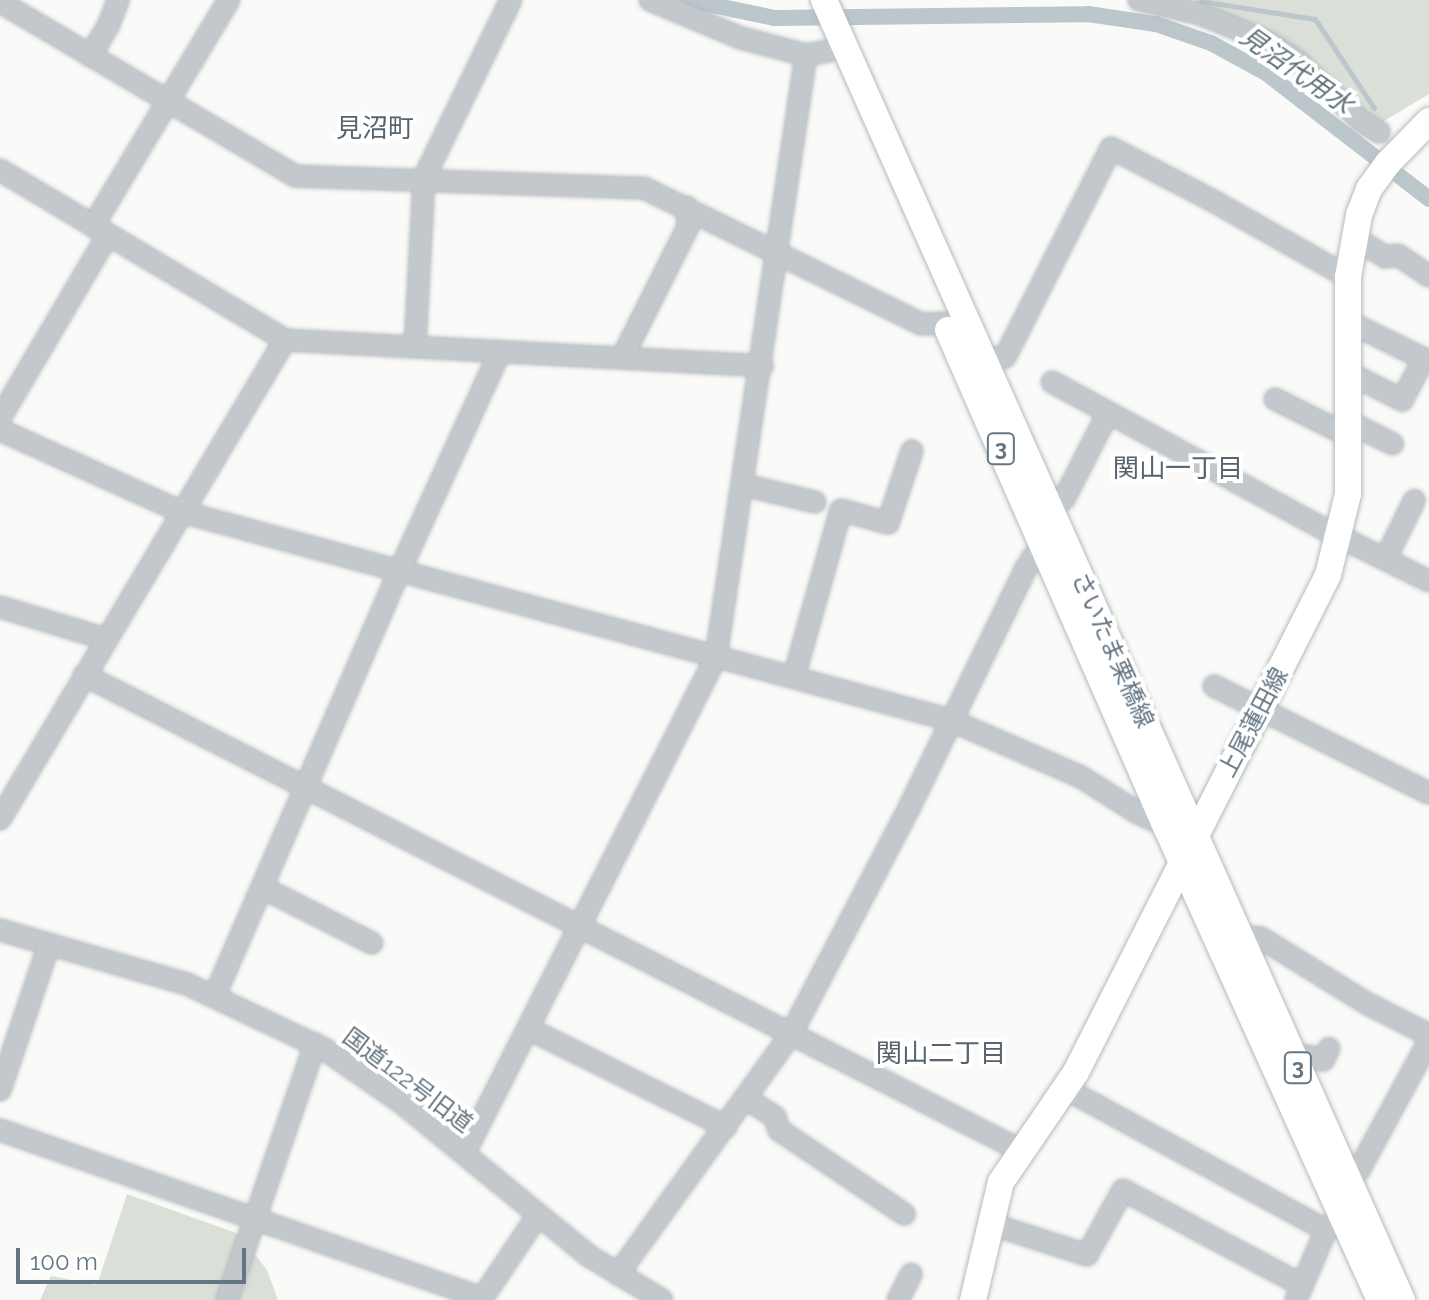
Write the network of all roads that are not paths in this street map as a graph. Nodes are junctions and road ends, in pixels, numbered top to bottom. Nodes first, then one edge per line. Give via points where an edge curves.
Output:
1 (118, 0) edge
2 (229, 0) edge
3 (511, 0) edge
4 (650, 0) edge
5 (805, 0) edge
6 (824, 0) edge
7 (1139, 0) edge
8 (0, 2) edge
9 (824, 44) junction
10 (90, 56) junction
11 (168, 102) junction
12 (1429, 121) edge
13 (1379, 132) dead end
14 (0, 170) edge
15 (424, 178) junction
16 (687, 207) junction
17 (101, 231) junction
18 (1355, 238) junction
19 (777, 252) junction
20 (1429, 276) edge
21 (1348, 277) junction
22 (1347, 316) junction
23 (945, 323) junction
24 (285, 340) junction
25 (415, 346) junction
26 (500, 352) junction
27 (1427, 357) edge
28 (622, 358) junction
29 (973, 362) junction
30 (762, 366) junction
31 (1347, 372) junction
32 (1052, 382) dead end
33 (1275, 399) dead end
34 (1107, 415) junction
35 (0, 418) edge
36 (1347, 428) junction
37 (0, 430) edge
38 (1393, 444) dead end
39 (912, 451) dead end
40 (744, 485) junction
41 (1414, 501) dead end
42 (815, 502) dead end
43 (1050, 511) junction
44 (182, 512) junction
45 (1340, 536) junction
46 (1045, 549) junction
47 (1386, 558) junction
48 (400, 570) junction
49 (1429, 581) edge
50 (0, 607) edge
51 (106, 639) junction
52 (716, 657) junction
53 (84, 675) junction
54 (794, 677) junction
55 (1214, 686) dead end
56 (1259, 708) junction
57 (950, 720) junction
58 (305, 788) junction
59 (6, 789) edge
60 (1429, 793) edge
61 (0, 819) edge
62 (1166, 827) junction
63 (1194, 836) junction
64 (1182, 860) junction
65 (263, 888) junction
66 (580, 927) junction
67 (0, 930) edge
68 (1239, 936) junction
69 (372, 943) dead end
70 (49, 944) junction
71 (215, 995) junction
72 (529, 1029) junction
73 (791, 1034) junction
74 (1429, 1035) edge
75 (1429, 1041) edge
76 (315, 1044) junction
77 (1329, 1048) dead end
78 (1295, 1062) junction
79 (1066, 1089) junction
80 (0, 1090) edge
81 (747, 1099) junction
82 (726, 1127) junction
83 (0, 1130) edge
84 (1020, 1150) junction
85 (464, 1154) junction
86 (1347, 1180) junction
87 (904, 1214) dead end
88 (538, 1215) junction
89 (256, 1217) junction
90 (1334, 1223) junction
91 (991, 1224) junction
92 (618, 1274) junction
93 (911, 1274) dead end
94 (1299, 1292) edge
95 (482, 1299) edge
96 (227, 1300) edge
97 (662, 1300) edge
98 (898, 1300) edge
99 (973, 1300) edge
100 (1380, 1300) edge
101 (1402, 1300) edge

1 - 10 street
2 - 11 street
3 - 15 street
4 - 9 street via 741,38
5 - 9 main road, さいたま栗橋線 / 3
6 - 9 main road, さいたま栗橋線 / 3
7 - 13 street via 1200,14 1266,41 1296,60
8 - 10 street
9 - 19 street
9 - 23 main road, さいたま栗橋線 / 3
9 - 29 main road, さいたま栗橋線 / 3
10 - 11 street
11 - 15 street via 295,176
11 - 17 street
12 - 18 main road, 上尾蓮田線 via 1374,182
14 - 17 street
15 - 16 street via 644,188
15 - 25 street
16 - 19 street
16 - 28 street via 688,227
17 - 24 street
17 - 35 street
18 - 20 street via 1385,257 1398,255
18 - 21 main road, 上尾蓮田線
19 - 23 street via 921,324
19 - 30 street
21 - 22 main road, 上尾蓮田線
21 - 29 street via 1111,148 1005,357
22 - 27 street
22 - 31 main road, 上尾蓮田線
23 - 29 main road, さいたま栗橋線 / 3
24 - 25 street
24 - 44 street
25 - 26 street
26 - 28 street
26 - 48 street
27 - 31 street via 1402,400
28 - 30 street
29 - 43 main road, さいたま栗橋線 / 3
29 - 46 main road, さいたま栗橋線 / 3
30 - 40 street
31 - 36 main road, 上尾蓮田線
32 - 34 street
33 - 36 street
34 - 43 street via 1064,499
34 - 45 street
36 - 38 street
36 - 45 main road, 上尾蓮田線 via 1348,494
37 - 44 street
39 - 54 street via 888,523 841,510
40 - 42 street
40 - 52 street
41 - 47 street
43 - 63 main road, さいたま栗橋線 / 3
44 - 48 street
44 - 51 street
45 - 47 street
45 - 56 main road, 上尾蓮田線 via 1322,589
46 - 57 street via 1025,570
46 - 62 main road, さいたま栗橋線 / 3
47 - 49 street
48 - 52 street
48 - 58 street
50 - 51 street
51 - 53 street
52 - 54 street
52 - 66 street
53 - 58 street
53 - 59 street
54 - 57 street
55 - 56 street
56 - 60 street
56 - 63 main road, 上尾蓮田線
57 - 62 street via 1081,777
57 - 73 street
58 - 65 street
58 - 66 street
59 - 61 street
62 - 63 street
62 - 64 main road, さいたま栗橋線 / 3
63 - 64 main road, 上尾蓮田線
63 - 68 main road, さいたま栗橋線 / 3
64 - 79 main road, 上尾蓮田線
64 - 90 main road, さいたま栗橋線 / 3
65 - 69 street
65 - 71 street
66 - 72 street
66 - 73 street
67 - 70 street, 国道122号旧道
68 - 74 street via 1261,938
68 - 78 main road, さいたま栗橋線 / 3
70 - 71 street, 国道122号旧道
70 - 80 street
71 - 76 street, 国道122号旧道
72 - 82 street
72 - 85 street
73 - 81 street
73 - 84 street
75 - 86 street via 1359,1170
76 - 85 street, 国道122号旧道 via 375,1082
76 - 89 street
77 - 78 street via 1323,1060 1308,1056
78 - 86 main road, さいたま栗橋線 / 3
79 - 84 main road, 上尾蓮田線
79 - 90 street
81 - 82 street
81 - 87 street via 775,1117 779,1130
82 - 92 street
83 - 89 street
84 - 91 main road, 上尾蓮田線 via 1001,1182
85 - 88 street, 国道122号旧道
86 - 101 main road, さいたま栗橋線 / 3
88 - 92 street, 国道122号旧道
88 - 95 street
89 - 95 street
89 - 96 street
90 - 94 street
90 - 100 main road, さいたま栗橋線 / 3
91 - 94 street via 1087,1255 1123,1190
91 - 99 main road, 上尾蓮田線
92 - 97 street, 国道122号旧道
93 - 98 street

